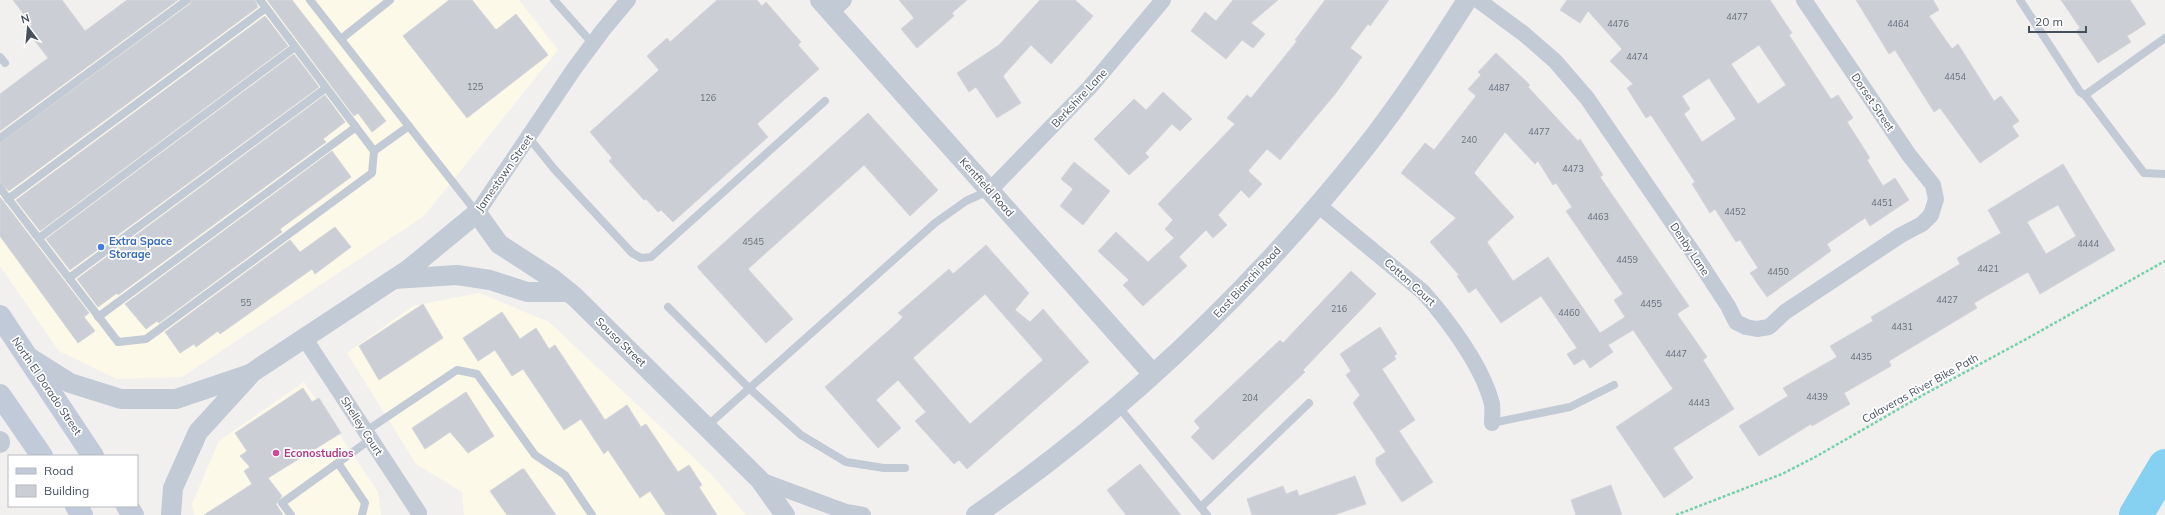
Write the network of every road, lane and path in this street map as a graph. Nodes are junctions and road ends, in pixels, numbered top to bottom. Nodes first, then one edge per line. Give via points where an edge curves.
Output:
1 (187, 0) edge
2 (260, 0) edge
3 (310, 0) edge
4 (390, 0) edge
5 (554, 0) edge
6 (628, 0) edge
7 (1163, 0) edge
8 (1467, 0) edge
9 (1478, 0) edge
10 (1804, 0) edge
11 (2020, 0) edge
12 (832, 4) edge
13 (266, 8) junction
14 (2165, 38) edge
15 (341, 39) junction
16 (593, 44) junction
17 (295, 47) junction
18 (326, 88) junction
19 (2085, 95) junction
20 (825, 101) dead end
21 (409, 126) junction
22 (356, 127) junction
23 (0, 138) edge
24 (530, 138) junction
25 (374, 151) junction
26 (2165, 174) edge
27 (0, 188) edge
28 (990, 190) junction
29 (8, 199) junction
30 (1318, 205) junction
31 (1935, 205) joint
32 (477, 213) junction
33 (38, 238) junction
34 (2165, 261) edge
35 (68, 278) junction
36 (394, 279) junction
37 (569, 292) junction
38 (668, 307) dead end
39 (0, 316) edge
40 (98, 317) junction
41 (305, 339) junction
42 (27, 356) junction
43 (250, 374) junction
44 (1153, 374) junction
45 (1614, 385) dead end
46 (750, 389) junction
47 (0, 395) edge
48 (1309, 403) dead end
49 (1117, 405) junction
50 (1492, 423) joint
51 (707, 426) junction
52 (368, 435) junction
53 (41, 455) edge
54 (92, 455) edge
55 (338, 463) junction
56 (905, 468) dead end
57 (760, 480) junction
58 (1201, 507) junction
59 (420, 514) edge
60 (171, 515) edge
61 (291, 515) edge
62 (362, 515) edge
63 (592, 515) edge
64 (785, 515) edge
65 (863, 515) edge
66 (975, 515) edge
67 (1208, 515) edge
68 (1676, 515) edge

1 - 23 lane
2 - 13 lane
3 - 15 lane
4 - 15 lane
5 - 16 lane
6 - 16 street, Jamestown Street
7 - 28 street, Berkshire Lane via 1090,88
8 - 30 street, East Bianchi Road via 1418,75
9 - 31 street, Denby Lane via 1550,56 1587,98 1696,257 1736,322 1746,327 1770,327 1785,312 1901,235 1922,224 1931,215
10 - 31 street, Dorset Street via 1909,155 1933,185
11 - 19 lane via 2080,92
12 - 28 street, Kentfield Road
13 - 17 lane
13 - 29 lane
14 - 19 lane
15 - 21 lane
16 - 24 street, Jamestown Street
17 - 18 lane
17 - 33 lane
18 - 22 lane
18 - 35 lane
19 - 26 lane via 2144,173
20 - 24 lane via 651,257 641,258 632,253 555,170
21 - 25 lane
21 - 32 lane
22 - 25 lane
22 - 40 lane
24 - 32 street, Jamestown Street
25 - 40 lane via 372,173 146,339 118,342
27 - 29 lane
28 - 44 street, Kentfield Road
28 - 46 lane via 966,201 935,223
29 - 33 lane
30 - 44 street, East Bianchi Road via 1215,316
30 - 50 street, Cotton Court via 1418,287 1437,308 1473,359 1492,405
32 - 36 street, Jamestown Street
32 - 37 street, Sousa Street via 499,244
33 - 35 lane
34 - 68 path, Calaveras River Bike Path via 1817,456 1782,474
35 - 40 lane
36 - 37 street via 457,275 490,280 527,292
36 - 41 street, Jamestown Street
37 - 51 street, Sousa Street
38 - 46 lane
39 - 42 main road, North El Dorado Street
41 - 43 street, Jamestown Street
41 - 52 street, Shelley Court
42 - 43 street via 70,383 121,399 176,399
42 - 54 main road, North El Dorado Street
43 - 60 street via 198,432 173,488
44 - 49 street, East Bianchi Road
45 - 50 lane via 1570,407
46 - 51 lane
46 - 56 lane via 801,434 846,462 884,468
47 - 53 main road
48 - 58 lane
49 - 58 lane
49 - 66 street, East Bianchi Road via 1092,427
51 - 57 street, Sousa Street
52 - 55 lane
52 - 59 street, Shelley Court
52 - 63 lane via 457,370 477,374 535,455 565,475
55 - 61 lane via 282,503
55 - 62 lane via 365,503
57 - 64 street, Sousa Street
57 - 65 street, Sousa Street via 846,512
58 - 67 lane

